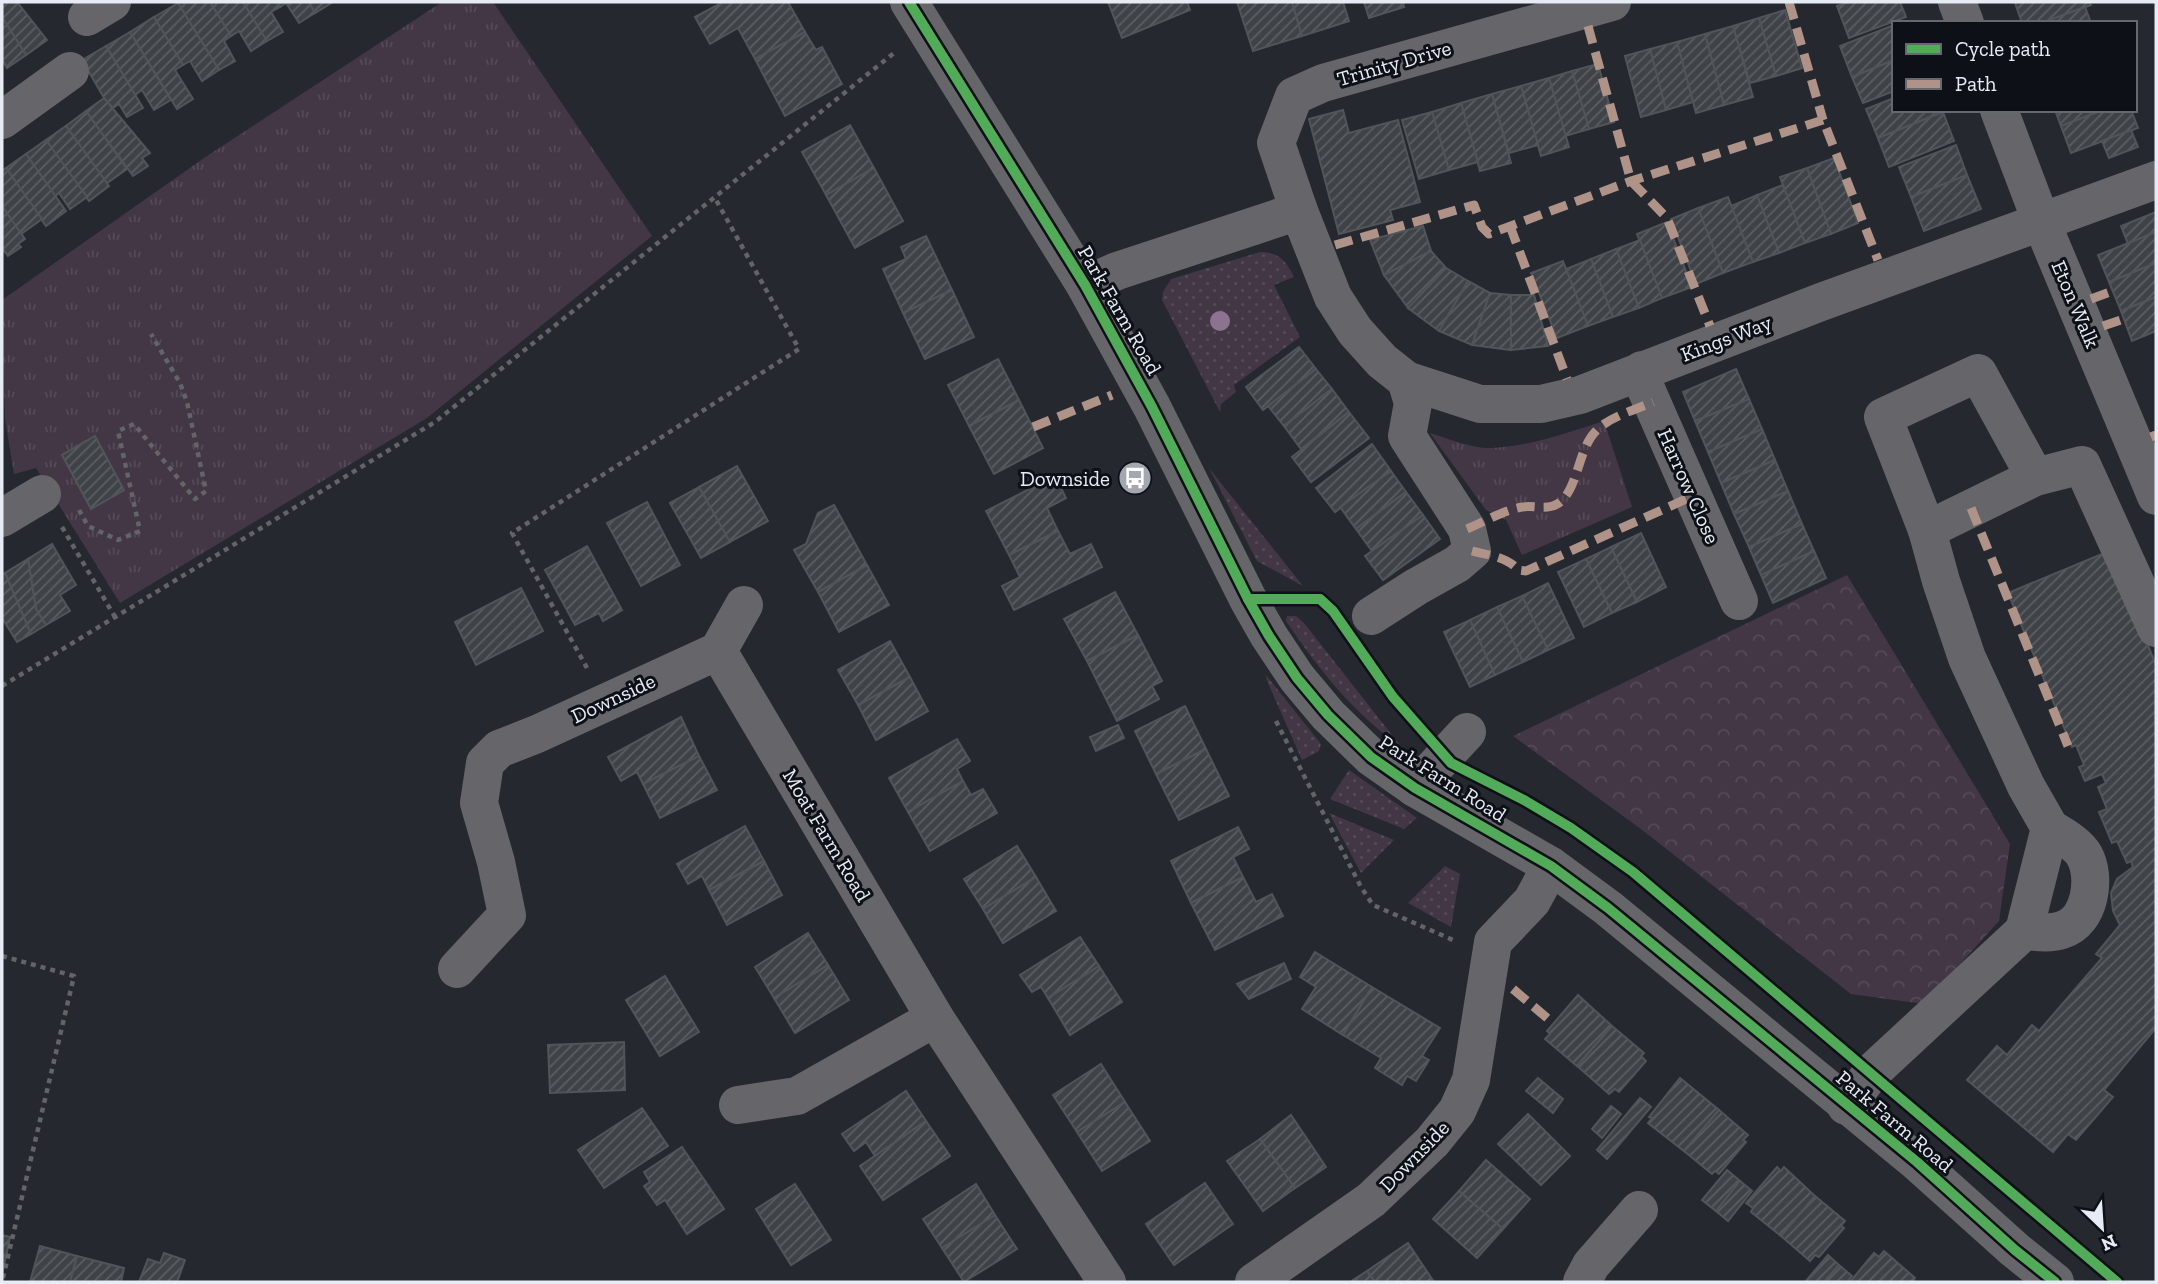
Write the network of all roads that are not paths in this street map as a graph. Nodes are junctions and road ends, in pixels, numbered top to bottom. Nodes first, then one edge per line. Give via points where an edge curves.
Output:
1 (909, 2) edge
2 (1612, 2) edge
3 (1957, 2) edge
4 (1964, 21) edge
5 (70, 71) dead end
6 (1999, 112) edge
7 (2, 120) edge
8 (2156, 180) edge
9 (1299, 211) junction
10 (2041, 221) junction
11 (1086, 285) junction
12 (1642, 370) junction
13 (1406, 380) junction
14 (2035, 477) junction
15 (41, 494) road end
16 (2156, 496) edge
17 (2, 519) edge
18 (1927, 530) junction
19 (1739, 601) dead end
20 (744, 606) dead end
21 (1371, 616) dead end
22 (2156, 628) edge
23 (718, 651) junction
24 (1467, 732) dead end
25 (1415, 788) junction
26 (2050, 828) junction
27 (1551, 866) junction
28 (2024, 931) junction
29 (457, 969) dead end
30 (935, 1018) junction
31 (738, 1105) dead end
32 (1846, 1106) junction
33 (1639, 1210) dead end
34 (1107, 1282) edge
35 (1254, 1282) edge
36 (1582, 1282) edge
37 (2055, 1282) edge

1 - 11 street, Park Farm Road
2 - 9 street, Trinity Drive via 1323,83 1294,96 1276,143
3 - 4 street
5 - 7 street
6 - 10 street, Eton Walk
8 - 10 street, Kings Way
9 - 11 street
9 - 13 street, Kings Way via 1334,297 1355,331
10 - 12 street, Kings Way
10 - 16 street, Eton Walk
11 - 25 street, Park Farm Road via 1276,646 1297,678 1355,743
12 - 13 street, Kings Way via 1580,395 1541,404 1480,404
12 - 19 street, Harrow Close via 1646,389
13 - 21 street via 1413,403 1407,436 1467,529 1472,551 1457,565
14 - 18 street
14 - 18 street via 1978,373 1883,417
14 - 22 street via 2082,465
15 - 17 street
18 - 26 street via 1967,658
20 - 23 street
23 - 29 street, Downside via 499,749 485,763 479,803 507,915
23 - 30 street, Moat Farm Road
24 - 25 street
25 - 27 street, Park Farm Road
26 - 28 street
26 - 28 street via 2084,853 2091,870 2091,888 2082,914 2064,930
27 - 32 street, Park Farm Road via 1660,949
27 - 35 street, Downside via 1532,901 1493,942 1471,1080 1457,1111 1432,1142 1371,1200
28 - 32 street via 1872,1072
30 - 31 street via 797,1096
30 - 34 street, Moat Farm Road
32 - 37 street, Park Farm Road
33 - 36 street

